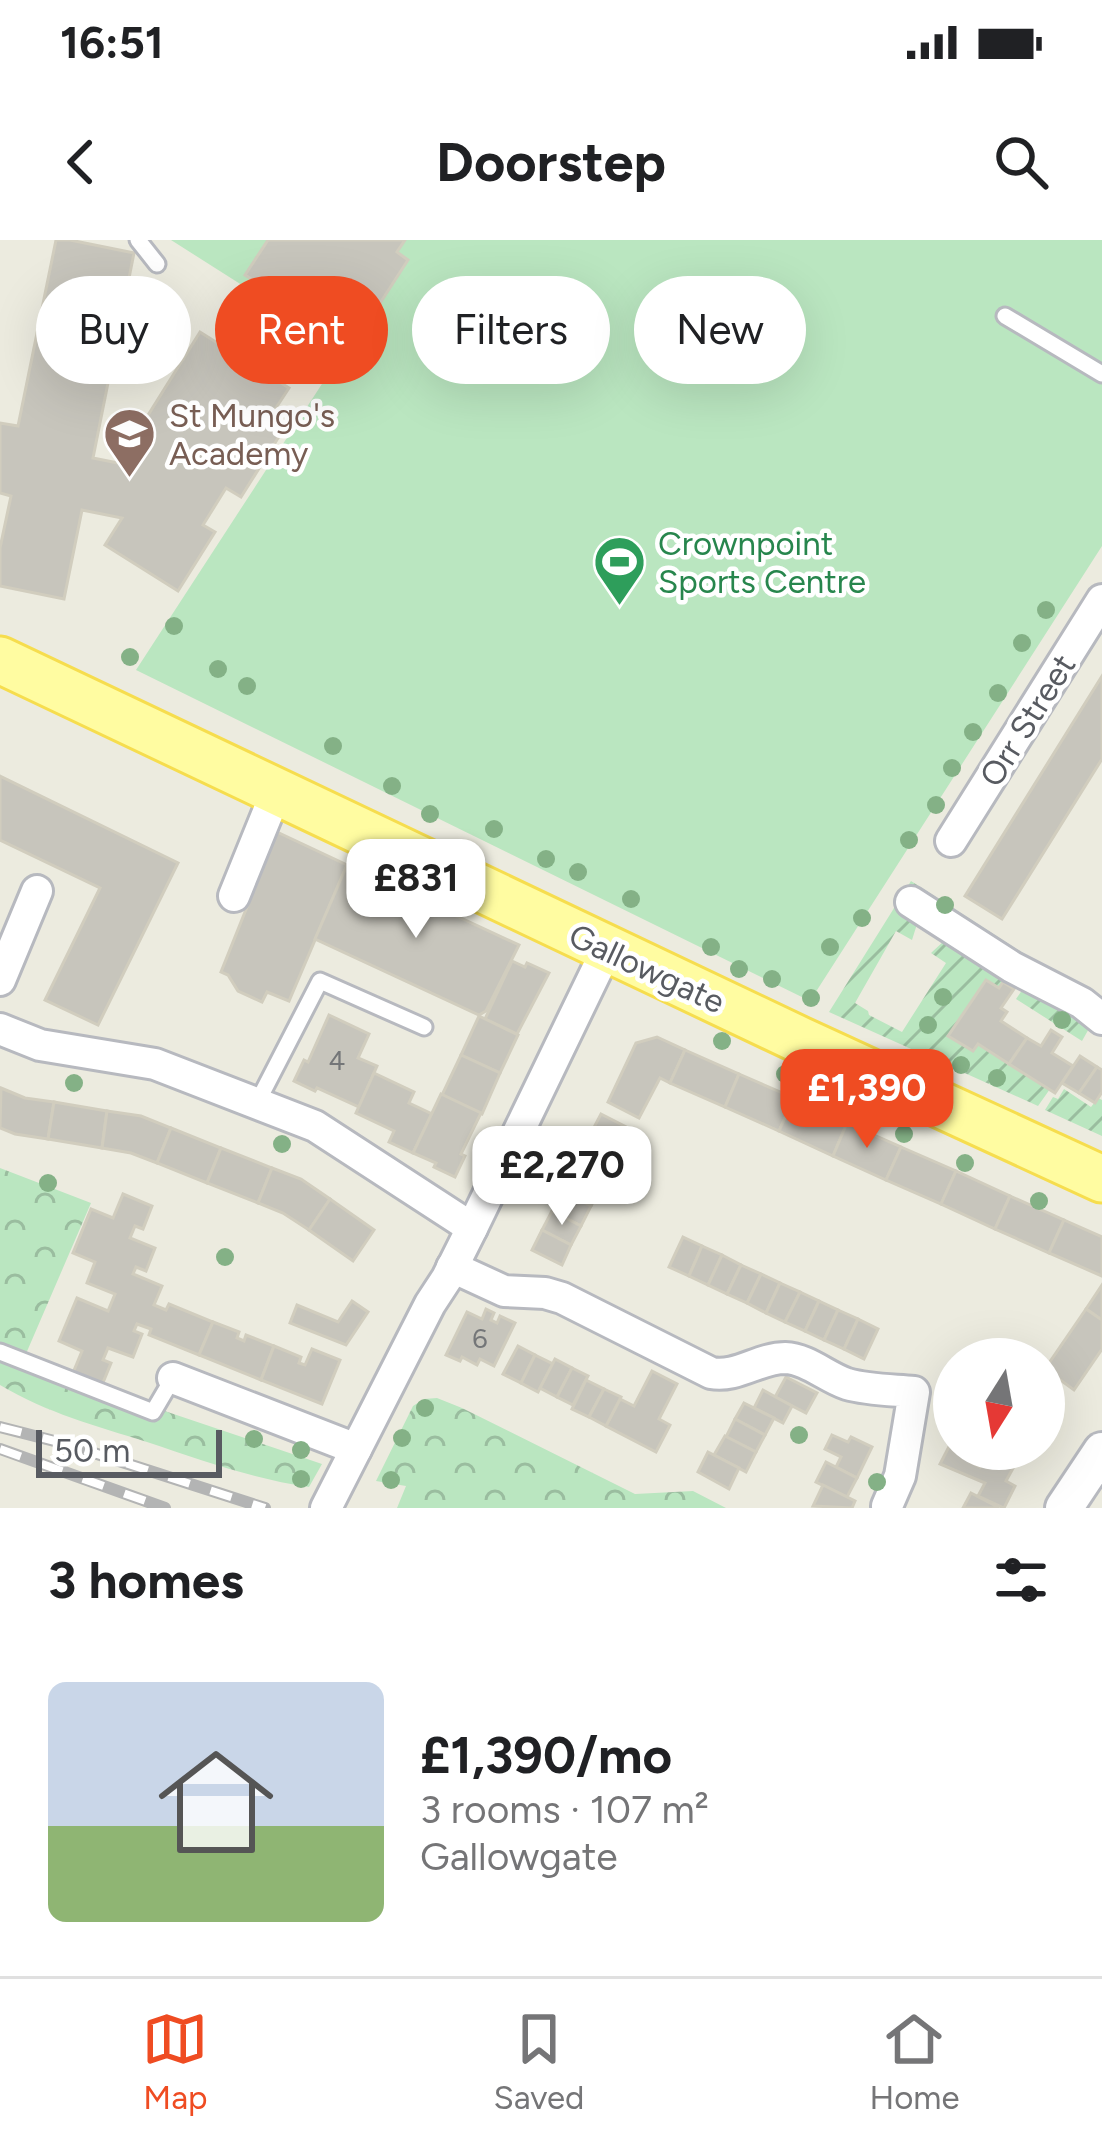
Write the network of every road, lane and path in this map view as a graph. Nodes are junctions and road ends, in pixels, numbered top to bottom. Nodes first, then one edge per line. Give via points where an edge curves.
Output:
1 (137, 240) edge
2 (157, 264) dead end
3 (1005, 316) dead end
4 (1102, 374) edge
5 (1102, 600) edge
6 (0, 660) edge
7 (277, 790) junction
8 (951, 841) dead end
9 (37, 891) dead end
10 (234, 896) dead end
11 (911, 902) dead end
12 (607, 949) junction
13 (0, 980) edge
14 (1102, 1019) edge
15 (424, 1028) dead end
16 (0, 1029) edge
17 (257, 1103) junction
18 (1102, 1179) edge
19 (472, 1228) junction
20 (452, 1268) junction
21 (0, 1352) edge
22 (172, 1378) joint
23 (356, 1449) junction
24 (1102, 1451) edge
25 (329, 1502) edge
26 (886, 1506) edge
27 (1064, 1508) edge

1 - 2 lane
3 - 4 lane
5 - 8 street, Orr Street
6 - 7 main road, Gallowgate
7 - 10 street
7 - 12 main road, Gallowgate
9 - 13 street
11 - 14 street
12 - 18 main road, Gallowgate
12 - 19 street
15 - 17 lane via 320,981
16 - 17 street via 40,1045 155,1064
17 - 19 street via 339,1139
19 - 20 street
20 - 23 street
20 - 26 street via 504,1291 562,1298 711,1373 788,1358 850,1385 914,1392 900,1476
21 - 22 lane via 153,1412
22 - 23 street
23 - 25 street
24 - 27 street

